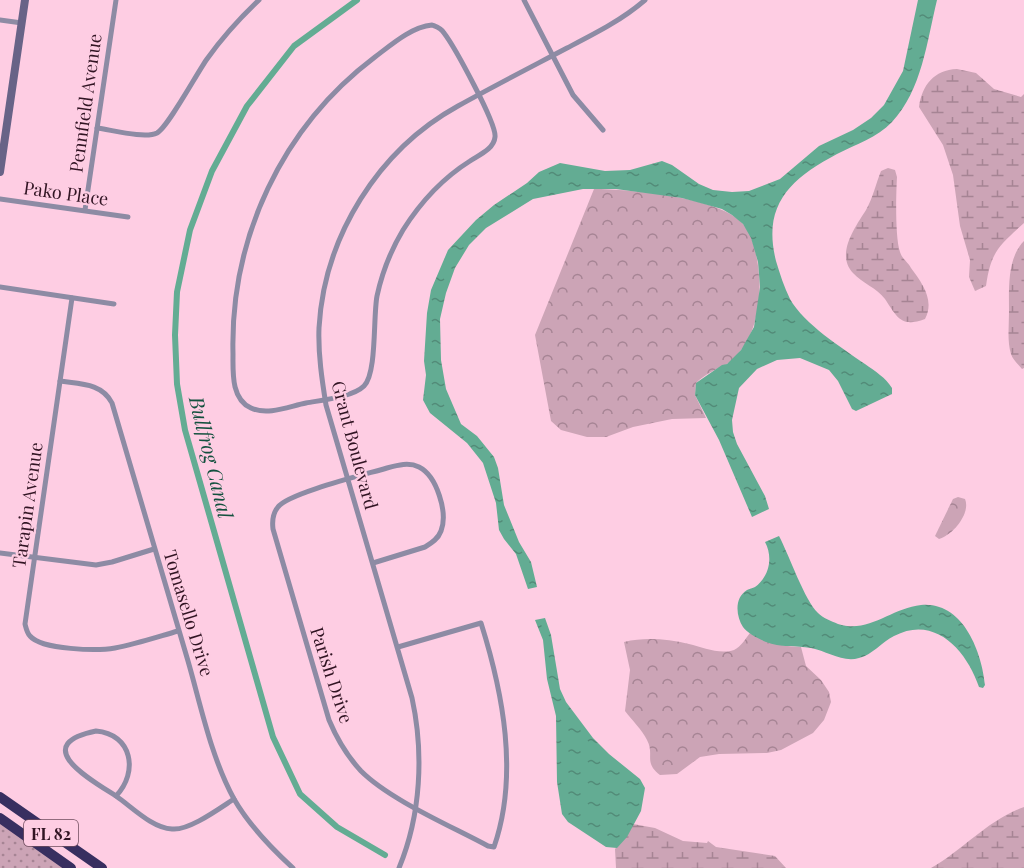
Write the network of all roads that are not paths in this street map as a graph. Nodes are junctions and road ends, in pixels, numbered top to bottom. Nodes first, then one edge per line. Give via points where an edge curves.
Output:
1 (25, 0) edge
2 (116, 0) edge
3 (259, 0) edge
4 (524, 0) edge
5 (645, 0) edge
6 (0, 20) edge
7 (22, 23) junction
8 (553, 56) junction
9 (478, 95) junction
10 (4, 110) edge
11 (97, 128) junction
12 (603, 130) dead end
13 (0, 172) edge
14 (0, 199) edge
15 (85, 210) junction
16 (128, 217) dead end
17 (0, 287) edge
18 (72, 298) junction
19 (114, 304) dead end
20 (60, 381) junction
21 (325, 399) junction
22 (348, 480) junction
23 (154, 549) junction
24 (0, 553) edge
25 (34, 558) junction
26 (373, 563) junction
27 (178, 631) junction
28 (398, 647) junction
29 (116, 796) junction
30 (0, 797) edge
31 (234, 799) junction
32 (415, 807) junction
33 (0, 818) edge
34 (71, 868) edge
35 (102, 868) edge
36 (293, 868) edge
37 (399, 868) edge

1 - 7 street
2 - 11 street, Pennfield Avenue
3 - 11 street via 217,45 158,132 149,135
4 - 8 street
5 - 8 street, Grant Boulevard via 613,23
6 - 7 street
7 - 10 street
8 - 9 street, Grant Boulevard
8 - 12 street via 573,95
9 - 21 street, Grant Boulevard via 406,144 368,187 347,222 333,255 322,304 319,346
9 - 21 street via 495,129 494,142 441,184 403,230 389,257 378,294 373,364 368,380 352,393
9 - 21 street via 444,33 440,28 424,26 357,70 332,95 296,138 269,185 248,240 235,299 236,390 244,404 258,411
10 - 13 street
11 - 15 street, Pennfield Avenue
14 - 15 street, Pako Place
15 - 16 street, Pako Place
17 - 18 street
18 - 19 street
18 - 20 street, Tarapin Avenue
20 - 23 street, Tomasello Drive via 94,386 108,395
20 - 25 street, Tarapin Avenue
21 - 22 street, Grant Boulevard
22 - 26 street, Grant Boulevard
22 - 26 street via 410,464 429,475 438,493 443,522 432,543
22 - 32 street, Parish Drive via 283,501 273,515 273,529 337,738 367,776
23 - 25 street via 96,565
23 - 27 street, Tomasello Drive
24 - 25 street
25 - 27 street, Tarapin Avenue via 25,624 35,641 68,648 114,648
26 - 28 street, Grant Boulevard
27 - 31 street, Tomasello Drive via 219,764
28 - 32 street, Grant Boulevard via 417,730 419,771
28 - 32 street, Parish Drive via 481,623 505,729 504,800 494,847
29 - 29 street via 71,765 66,749 74,738 96,731 119,739 130,768 126,783
29 - 31 street via 156,824 172,830 185,827
30 - 35 highway, FL 82
31 - 36 street, Tomasello Drive via 275,852
32 - 37 street, Grant Boulevard
33 - 34 highway, FL 82

